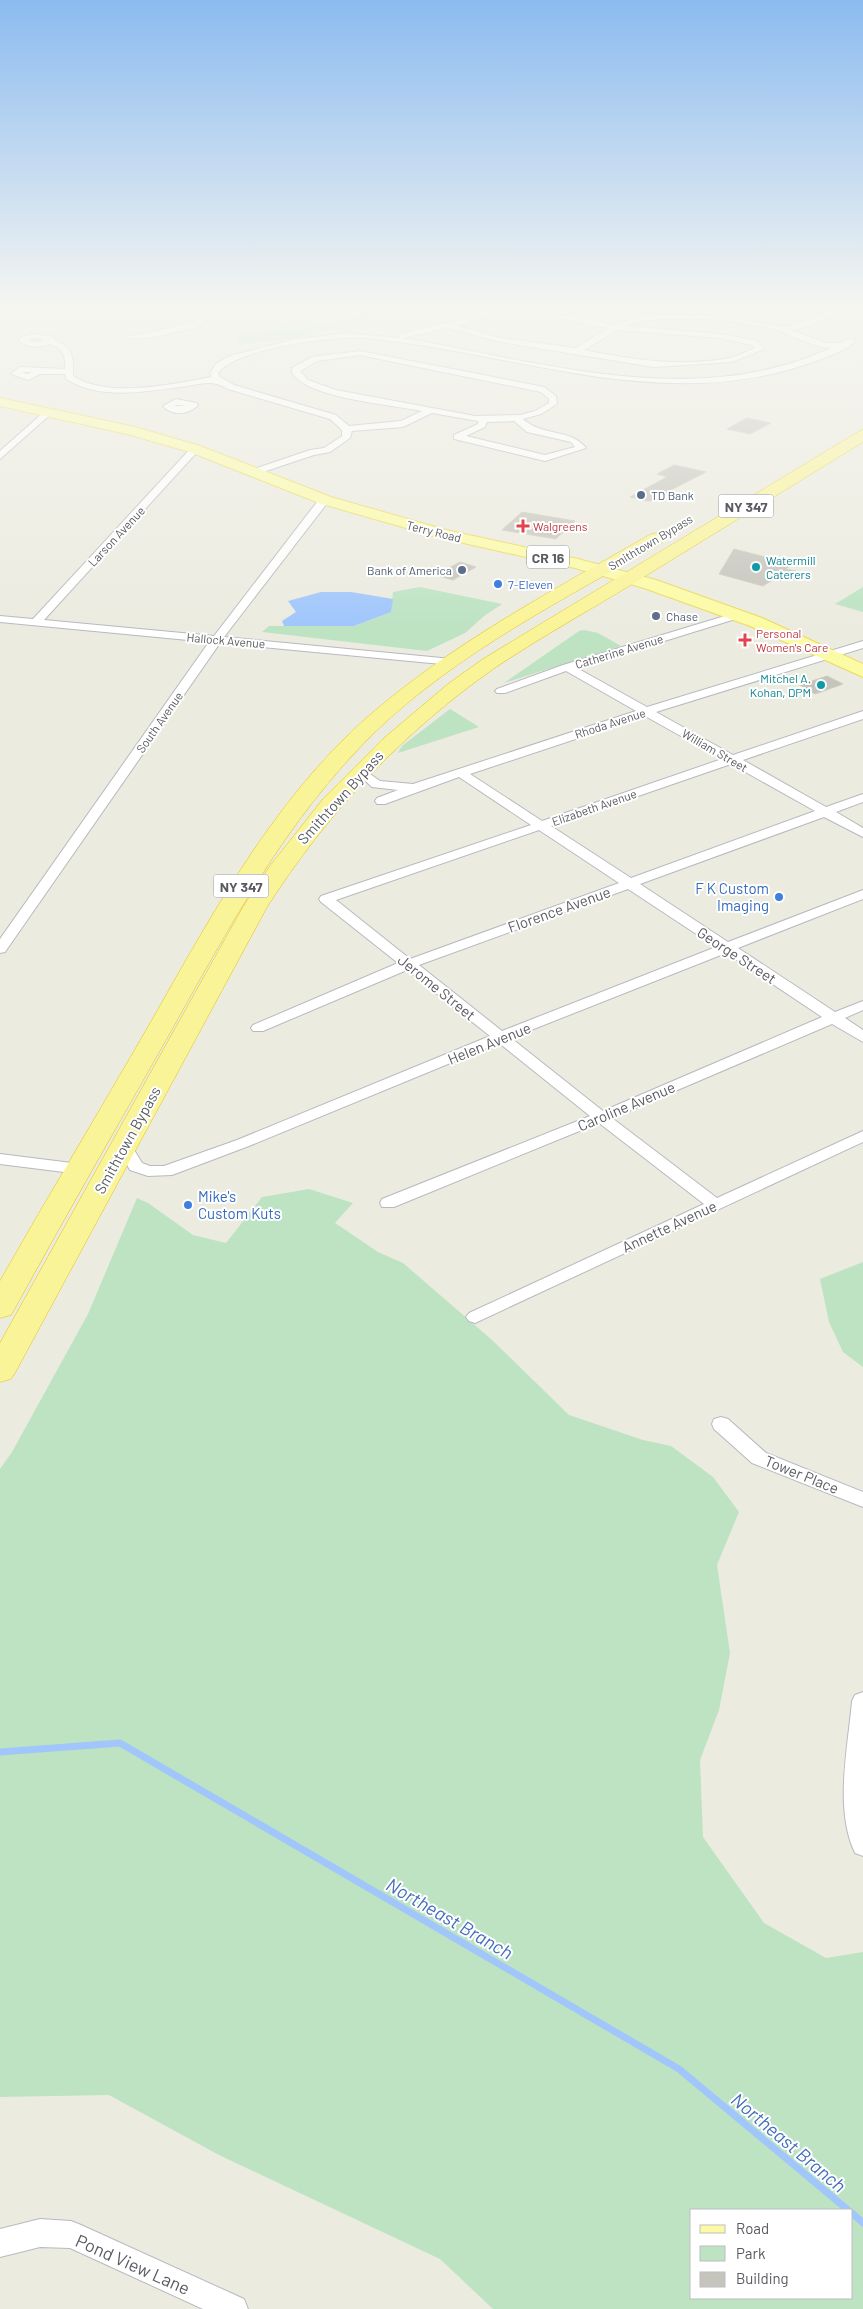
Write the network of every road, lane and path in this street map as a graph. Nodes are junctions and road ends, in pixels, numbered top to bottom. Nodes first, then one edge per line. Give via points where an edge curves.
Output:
1 (47, 413) edge
2 (51, 413) edge
3 (318, 413) edge
4 (425, 413) edge
5 (447, 413) edge
6 (538, 413) edge
7 (516, 418) junction
8 (483, 419) junction
9 (345, 427) junction
10 (863, 435) edge
11 (0, 444) edge
12 (12, 444) junction
13 (195, 449) junction
14 (0, 456) edge
15 (258, 473) junction
16 (325, 500) junction
17 (670, 530) dead end
18 (602, 570) junction
19 (628, 577) junction
20 (738, 615) junction
21 (0, 619) edge
22 (36, 622) junction
23 (217, 639) junction
24 (863, 644) edge
25 (828, 654) junction
26 (452, 662) junction
27 (568, 667) junction
28 (863, 671) edge
29 (501, 691) dead end
30 (647, 711) junction
31 (863, 715) edge
32 (733, 760) junction
33 (360, 771) junction
34 (461, 773) junction
35 (414, 788) junction
36 (863, 798) edge
37 (381, 801) dead end
38 (826, 812) junction
39 (539, 825) junction
40 (863, 833) edge
41 (628, 884) junction
42 (863, 894) edge
43 (326, 899) joint
44 (726, 947) junction
45 (0, 949) edge
46 (409, 964) junction
47 (863, 1005) edge
48 (833, 1017) junction
49 (258, 1028) dead end
50 (501, 1037) junction
51 (863, 1038) edge
52 (601, 1117) junction
53 (863, 1136) edge
54 (124, 1146) junction
55 (0, 1159) edge
56 (80, 1169) junction
57 (388, 1203) dead end
58 (715, 1204) junction
59 (0, 1308) edge
60 (475, 1317) dead end
61 (0, 1371) edge
62 (720, 1424) dead end
63 (863, 1500) edge
64 (863, 1701) edge
65 (863, 1846) edge
66 (0, 2243) edge
67 (234, 2309) edge

1 - 12 street
2 - 13 main road, Terry Road / CR 16 via 130,430
3 - 9 street via 333,417
4 - 9 street via 403,424
5 - 8 street
6 - 7 street
7 - 8 street
7 - 8 street via 530,430 574,440 580,448 545,458 457,437 482,425
9 - 15 street via 347,436 342,442 320,455
10 - 19 highway, Smithtown Bypass / NY 347
11 - 12 street
12 - 14 street
13 - 15 main road, Terry Road / CR 16
13 - 22 street, Larson Avenue
15 - 16 main road, Terry Road / CR 16
16 - 18 main road, Terry Road / CR 16 via 443,534
16 - 23 street, South Avenue
17 - 18 highway, Smithtown Bypass / NY 347
18 - 19 main road, Terry Road / CR 16
18 - 26 highway, Smithtown Bypass / NY 347
19 - 20 main road, Terry Road / CR 16
19 - 33 highway, Smithtown Bypass / NY 347 via 467,679 402,731
20 - 25 main road, Terry Road / CR 16
20 - 27 street, Catherine Avenue
21 - 22 street, Hallock Avenue
22 - 23 street, Hallock Avenue
23 - 26 street, Hallock Avenue
23 - 45 street, South Avenue
24 - 25 street, Rhoda Avenue
25 - 28 main road, Terry Road / CR 16
25 - 30 street, Rhoda Avenue
26 - 56 highway, Smithtown Bypass / NY 347 via 368,728 287,816 228,906
27 - 29 street, Catherine Avenue
27 - 30 street, William Street
30 - 32 street, William Street
30 - 34 street, Rhoda Avenue
31 - 32 street, Elizabeth Avenue
32 - 38 street, William Street
32 - 39 street, Elizabeth Avenue
33 - 35 street, Rhoda Avenue via 376,784
33 - 54 highway, Smithtown Bypass / NY 347 via 312,825 268,886
34 - 35 street, Rhoda Avenue
34 - 39 street, George Street
35 - 37 street
36 - 38 street, Florence Avenue
38 - 40 street, William Street
38 - 41 street, Florence Avenue
39 - 41 street, George Street
39 - 43 street, Elizabeth Avenue
41 - 44 street, George Street
41 - 46 street, Florence Avenue
42 - 44 street, Helen Avenue
43 - 46 street, Jerome Street
44 - 48 street, George Street
44 - 50 street, Helen Avenue
46 - 49 street, Florence Avenue
46 - 50 street, Jerome Street
47 - 48 street, Caroline Avenue
48 - 51 street, George Street
48 - 52 street, Caroline Avenue
50 - 52 street, Jerome Street
50 - 54 street, Helen Avenue via 243,1144 166,1171 154,1172 136,1166
52 - 57 street, Caroline Avenue
52 - 58 street, Jerome Street
53 - 58 street, Annette Avenue
54 - 61 highway, Smithtown Bypass / NY 347
55 - 56 street
56 - 59 highway, Smithtown Bypass / NY 347
58 - 60 street, Annette Avenue
62 - 63 street, Tower Place via 759,1458
64 - 65 street via 854,1801
66 - 67 street, Pond View Lane via 40,2233 71,2235

